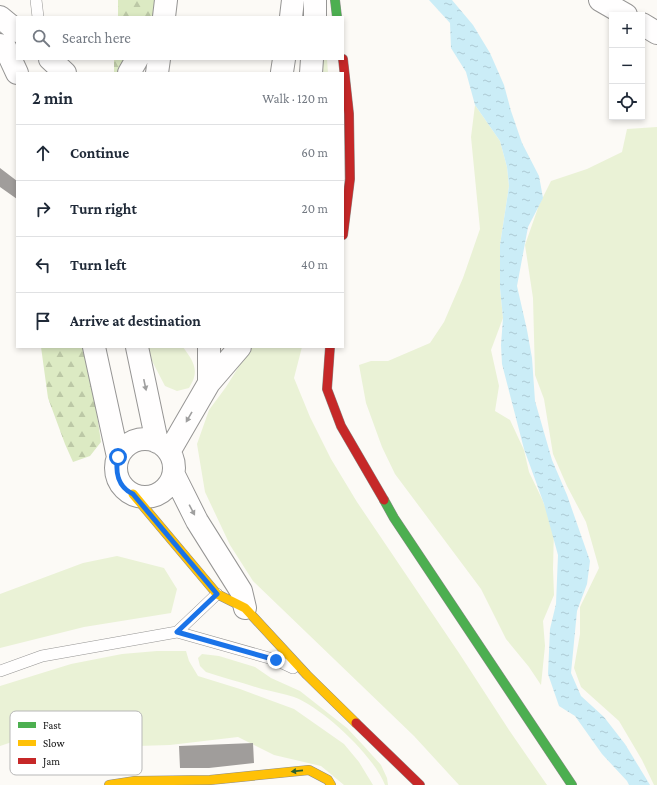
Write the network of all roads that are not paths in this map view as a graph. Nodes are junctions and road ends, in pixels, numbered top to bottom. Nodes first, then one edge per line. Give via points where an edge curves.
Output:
1 (36, 0) edge
2 (166, 0) edge
3 (293, 0) edge
4 (315, 0) edge
5 (335, 0) edge
6 (600, 0) edge
7 (621, 12) edge
8 (38, 16) edge
9 (164, 16) edge
10 (291, 16) edge
11 (314, 16) edge
12 (337, 16) edge
13 (0, 17) edge
14 (645, 26) edge
15 (16, 30) edge
16 (657, 33) edge
17 (0, 45) edge
18 (51, 60) edge
19 (136, 60) edge
20 (159, 60) edge
21 (312, 60) edge
22 (343, 60) edge
23 (17, 72) edge
24 (64, 72) edge
25 (130, 72) edge
26 (157, 72) edge
27 (311, 72) edge
28 (344, 226) edge
29 (94, 348) edge
30 (106, 348) edge
31 (138, 348) edge
32 (209, 348) edge
33 (239, 348) edge
34 (330, 348) edge
35 (209, 383) junction
36 (111, 424) junction
37 (163, 447) junction
38 (118, 457) junction
39 (174, 475) junction
40 (133, 494) junction
41 (217, 594) junction
42 (245, 608) junction
43 (177, 632) junction
44 (0, 671) edge
45 (307, 675) junction
46 (108, 785) edge
47 (331, 785) edge
48 (420, 785) edge
49 (572, 785) edge

1 - 8 lane
2 - 9 street
3 - 10 street
4 - 11 street
5 - 12 street
6 - 7 street
13 - 15 street
14 - 16 street
17 - 23 street via 5,47
18 - 24 street
19 - 25 street
20 - 26 street
21 - 27 street
22 - 28 street via 349,114 350,172
29 - 36 street
30 - 36 street via 105,377
31 -> 37 street
32 - 35 street
33 - 35 street
34 - 49 street via 328,389 341,426 394,518
35 -> 37 street
36 - 38 street
37 - 38 street via 150,439 140,439 123,449
37 - 39 street via 172,456
38 - 40 street via 117,476 128,492
39 - 40 street via 170,484 155,495 146,497
39 -> 42 street via 197,521 241,591
40 - 41 street
41 - 42 street
41 - 43 lane
42 - 45 street
43 - 44 lane via 42,656
43 - 45 lane via 276,660
45 - 48 street
47 -> 46 street via 328,780 309,770 210,780 135,781

